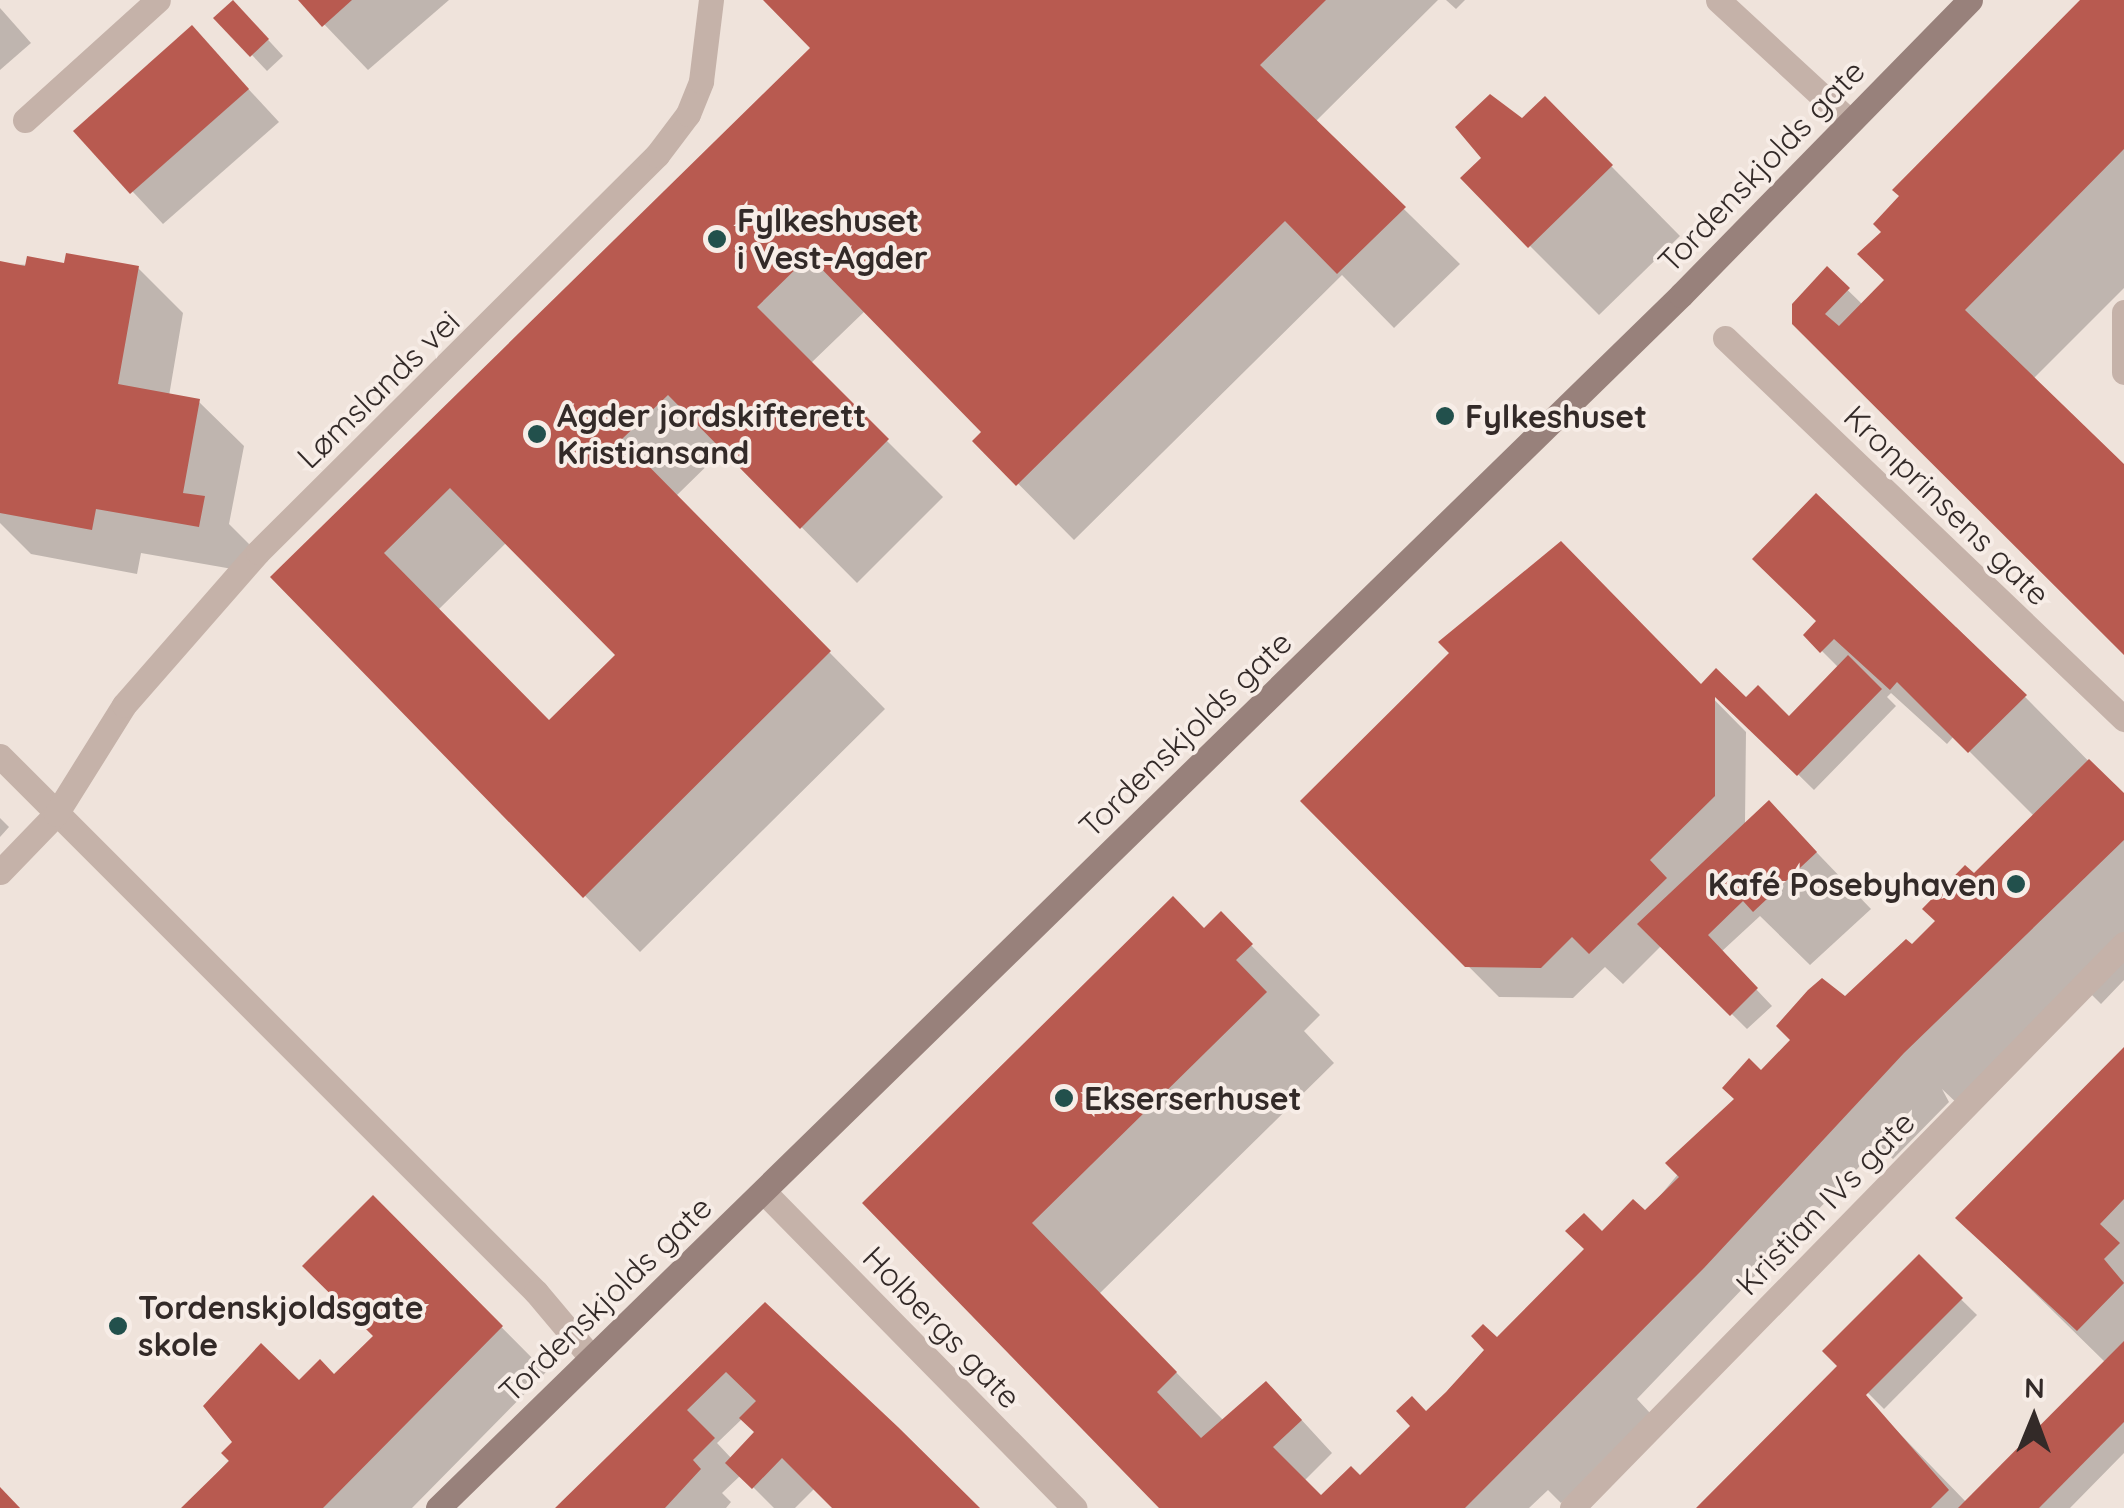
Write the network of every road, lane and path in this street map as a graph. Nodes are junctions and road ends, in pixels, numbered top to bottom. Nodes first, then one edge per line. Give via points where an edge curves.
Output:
1 (158, 0) edge
2 (711, 0) edge
3 (1718, 0) edge
4 (1970, 0) edge
5 (25, 120) dead end
6 (1849, 121) junction
7 (2124, 312) edge
8 (1724, 338) dead end
9 (2124, 372) edge
10 (2124, 719) edge
11 (0, 756) edge
12 (56, 814) junction
13 (0, 872) edge
14 (2124, 944) edge
15 (764, 1192) junction
16 (590, 1355) junction
17 (438, 1508) edge
18 (1074, 1508) edge
19 (1572, 1508) edge

1 - 5 street
2 - 12 street, Lømslands vei via 701,81 688,114 657,155 258,552 124,704
3 - 6 street
4 - 6 street, Tordenskjolds gate
6 - 15 street, Tordenskjolds gate via 1681,295
7 - 9 street
8 - 10 street, Kronprinsens gate
11 - 12 street
12 - 13 street, Lømslands vei
12 - 16 street via 536,1292
14 - 19 street, Kristian IVs gate
15 - 16 street, Tordenskjolds gate
15 - 18 street, Holbergs gate
16 - 17 street, Tordenskjolds gate

